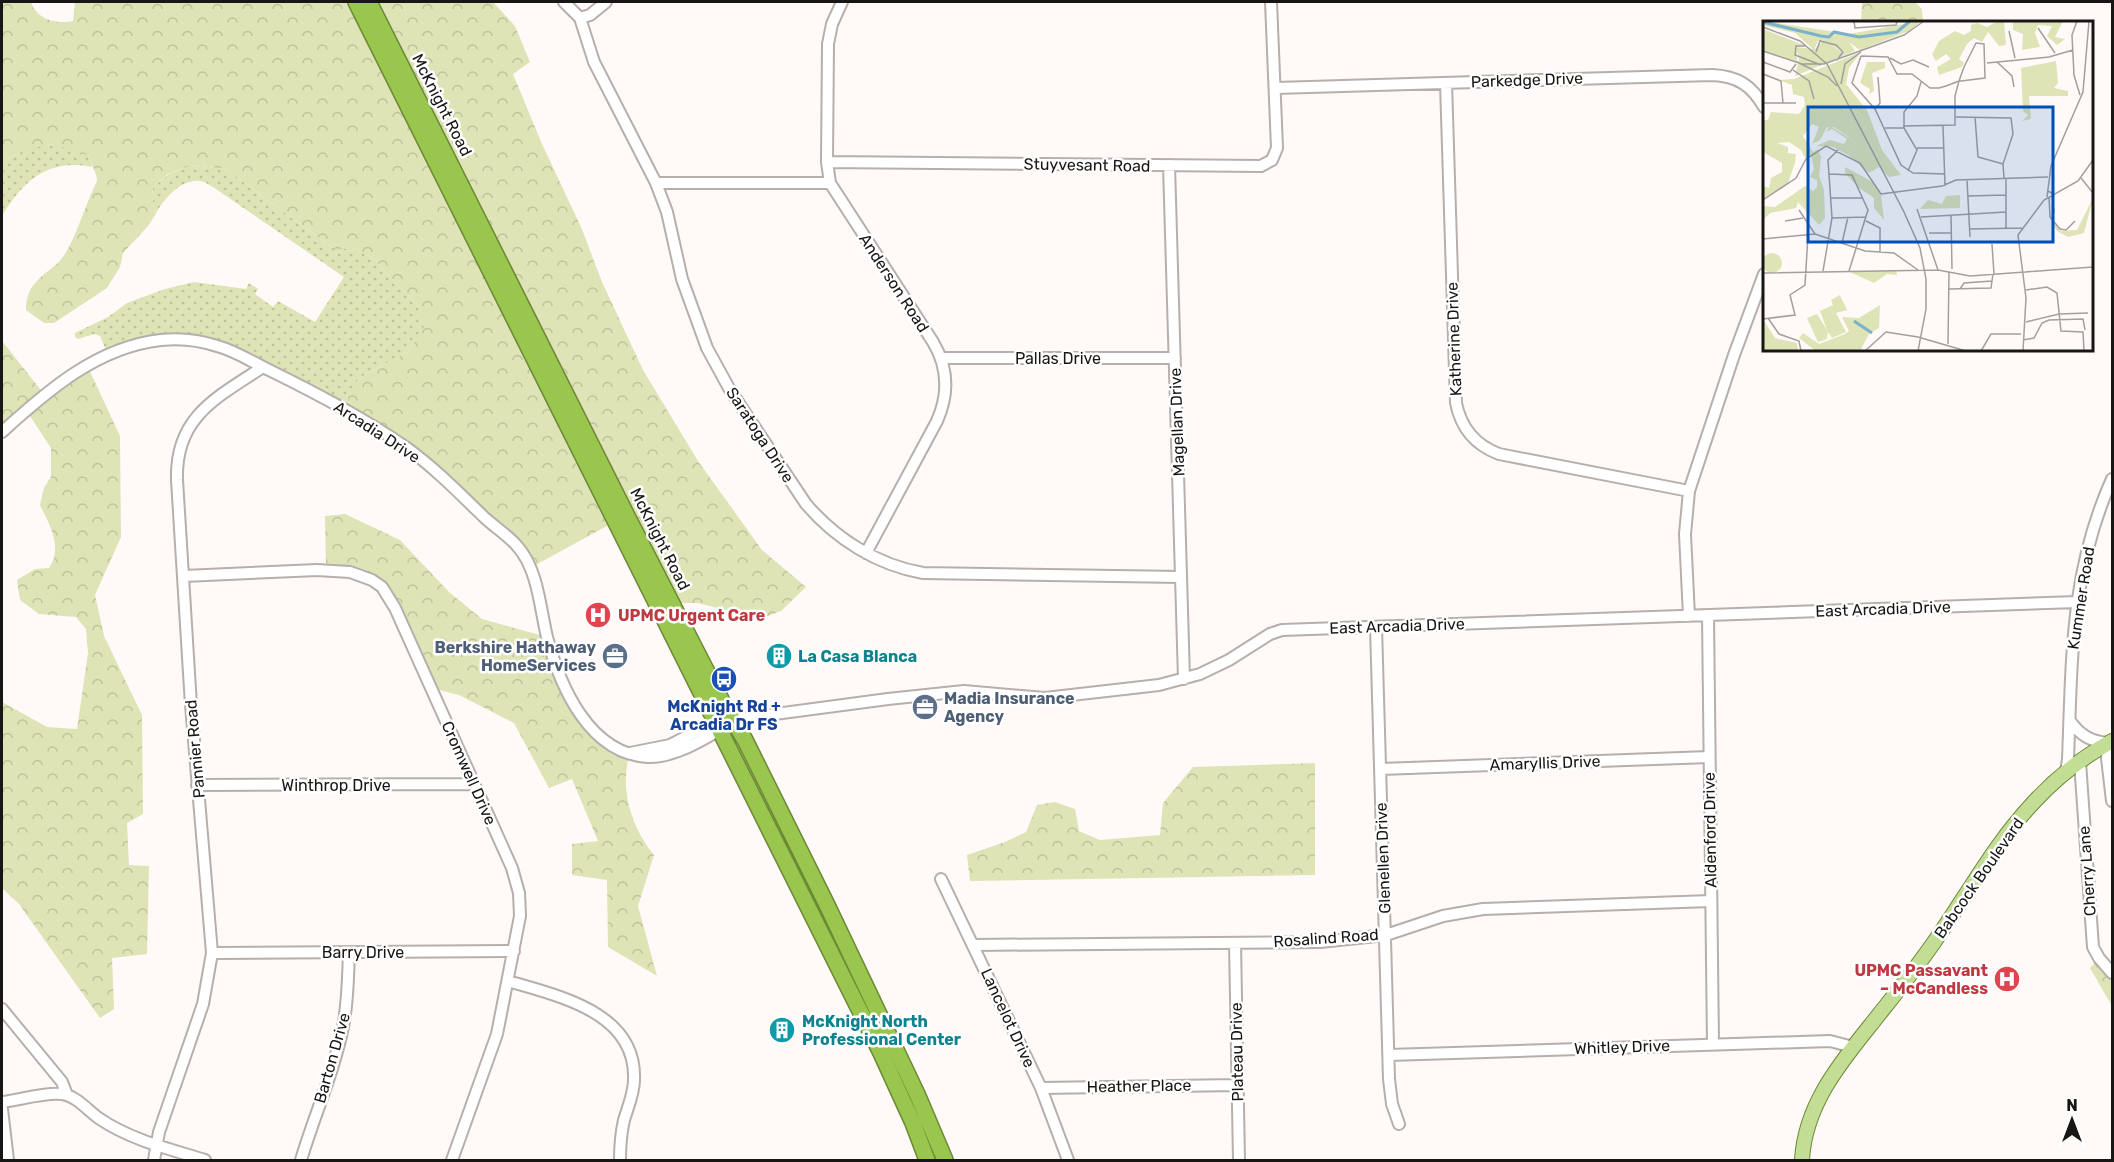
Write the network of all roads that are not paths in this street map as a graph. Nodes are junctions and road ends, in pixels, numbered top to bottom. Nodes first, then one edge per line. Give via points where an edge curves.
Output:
1 (356, 2) edge
2 (369, 2) edge
3 (564, 2) edge
4 (606, 2) edge
5 (842, 2) edge
6 (1271, 2) edge
7 (580, 18) junction
8 (1446, 83) junction
9 (1275, 88) junction
10 (1763, 106) edge
11 (827, 162) junction
12 (1169, 165) junction
13 (656, 183) junction
14 (830, 183) junction
15 (1763, 277) edge
16 (941, 358) junction
17 (1175, 358) junction
18 (263, 367) junction
19 (2, 432) edge
20 (2112, 479) edge
21 (1689, 491) junction
22 (866, 554) junction
23 (184, 576) junction
24 (1181, 577) junction
25 (2077, 602) junction
26 (1689, 616) junction
27 (1707, 616) junction
28 (1376, 627) junction
29 (1184, 679) junction
30 (734, 721) junction
31 (2070, 721) junction
32 (717, 726) junction
33 (2110, 742) edge
34 (1709, 757) junction
35 (2080, 762) junction
36 (1381, 769) junction
37 (2066, 772) junction
38 (474, 784) junction
39 (197, 785) junction
40 (2112, 801) edge
41 (941, 879) dead end
42 (1711, 901) junction
43 (1386, 934) junction
44 (1235, 943) junction
45 (974, 945) junction
46 (514, 951) junction
47 (350, 952) junction
48 (212, 954) junction
49 (2112, 973) edge
50 (508, 981) junction
51 (2, 1009) edge
52 (1713, 1044) junction
53 (1853, 1047) junction
54 (1389, 1055) junction
55 (1238, 1085) junction
56 (1041, 1088) junction
57 (67, 1095) junction
58 (2, 1102) edge
59 (2, 1109) edge
60 (1399, 1124) dead end
61 (156, 1144) junction
62 (8, 1161) edge
63 (154, 1161) edge
64 (205, 1161) edge
65 (301, 1161) edge
66 (452, 1161) edge
67 (620, 1161) edge
68 (927, 1161) edge
69 (945, 1161) edge
70 (1068, 1161) edge
71 (1239, 1161) edge
72 (1802, 1161) edge

1 - 32 highway, McKnight Road
2 - 30 highway, McKnight Road
3 - 7 street, Saratoga Drive
4 - 7 street
5 - 11 street, Anderson Road via 828,44
6 - 9 street
7 - 13 street, Saratoga Drive via 594,62
8 - 9 street, Parkedge Drive
8 - 10 street, Parkedge Drive via 1720,75 1746,84
8 - 21 street, Katherine Drive via 1456,403 1466,431 1499,454
9 - 12 street, Stuyvesant Road via 1277,148 1268,164
11 - 12 street, Stuyvesant Road
11 - 14 street, Anderson Road
12 - 17 street, Magellan Drive
13 - 14 street
13 - 22 street, Saratoga Drive via 688,297 730,390 806,504 837,534
14 - 16 street, Anderson Road
15 - 21 street
16 - 17 street, Pallas Drive
16 - 22 street, Anderson Road via 946,383 941,412
17 - 24 street, Magellan Drive
18 - 19 street, Arcadia Drive via 203,342 147,343 104,357 60,381
18 - 23 street, Pannier Road via 200,412 181,442 176,467
18 - 32 street, Arcadia Drive via 407,448 518,547 530,568 560,679 572,703 601,737 630,753 670,745
20 - 25 street, Kummer Road via 2087,549
21 - 26 street via 1685,534
22 - 24 street, Saratoga Drive via 930,574
23 - 38 street, Cromwell Drive via 326,570 361,575 382,587
23 - 39 street, Pannier Road
24 - 29 street, Magellan Drive
25 - 27 street, East Arcadia Drive
25 - 31 street, Kummer Road
26 - 27 street, East Arcadia Drive
26 - 28 street, East Arcadia Drive
27 - 34 street, Aldenford Drive
28 - 29 street, East Arcadia Drive via 1282,630 1258,640 1229,660
28 - 36 street, Glenellen Drive
29 - 30 street, East Arcadia Drive via 1051,698 949,692
30 - 32 street, Arcadia Drive
30 - 69 highway, McKnight Road via 827,905
31 - 33 street via 2085,737
31 - 37 street, Kummer Road
32 - 68 highway, McKnight Road via 881,1053
33 - 35 main road, Babcock Boulevard
33 - 40 street via 2107,758
34 - 36 street, Amaryllis Drive
34 - 42 street, Aldenford Drive
35 - 37 main road, Babcock Boulevard
35 - 49 street, Cherry Lane via 2093,947
36 - 43 street, Glenellen Drive
37 - 53 main road, Babcock Boulevard via 2011,828 1939,936
38 - 39 street, Winthrop Drive
38 - 46 street, Cromwell Drive via 519,892 520,916
39 - 48 street, Pannier Road
41 - 45 street, Lancelot Drive
42 - 43 street, Rosalind Road via 1484,909 1443,916
42 - 52 street, Aldenford Drive
43 - 44 street, Rosalind Road via 1320,942
43 - 54 street, Glenellen Drive
44 - 45 street, Rosalind Road
44 - 55 street, Plateau Drive
45 - 56 street, Lancelot Drive
46 - 47 street, Barry Drive
46 - 50 street, Cromwell Drive
47 - 48 street, Barry Drive
47 - 65 street, Barton Drive via 343,1029
48 - 61 street, Pannier Road via 203,1004
50 - 66 street, Cromwell Drive via 497,1034
50 - 67 street via 588,1008 609,1022 622,1038 632,1058 634,1082 621,1135
51 - 57 street via 62,1082
52 - 53 street, Whitley Drive via 1830,1041
52 - 54 street, Whitley Drive
53 - 72 main road, Babcock Boulevard via 1829,1079 1815,1108
54 - 60 street, Glenellen Drive via 1392,1104
55 - 56 street, Heather Place
55 - 71 street, Plateau Drive
56 - 70 street, Lancelot Drive
57 - 58 street
57 - 61 street via 106,1124
59 - 62 street
61 - 63 street, Pannier Road
61 - 64 street

